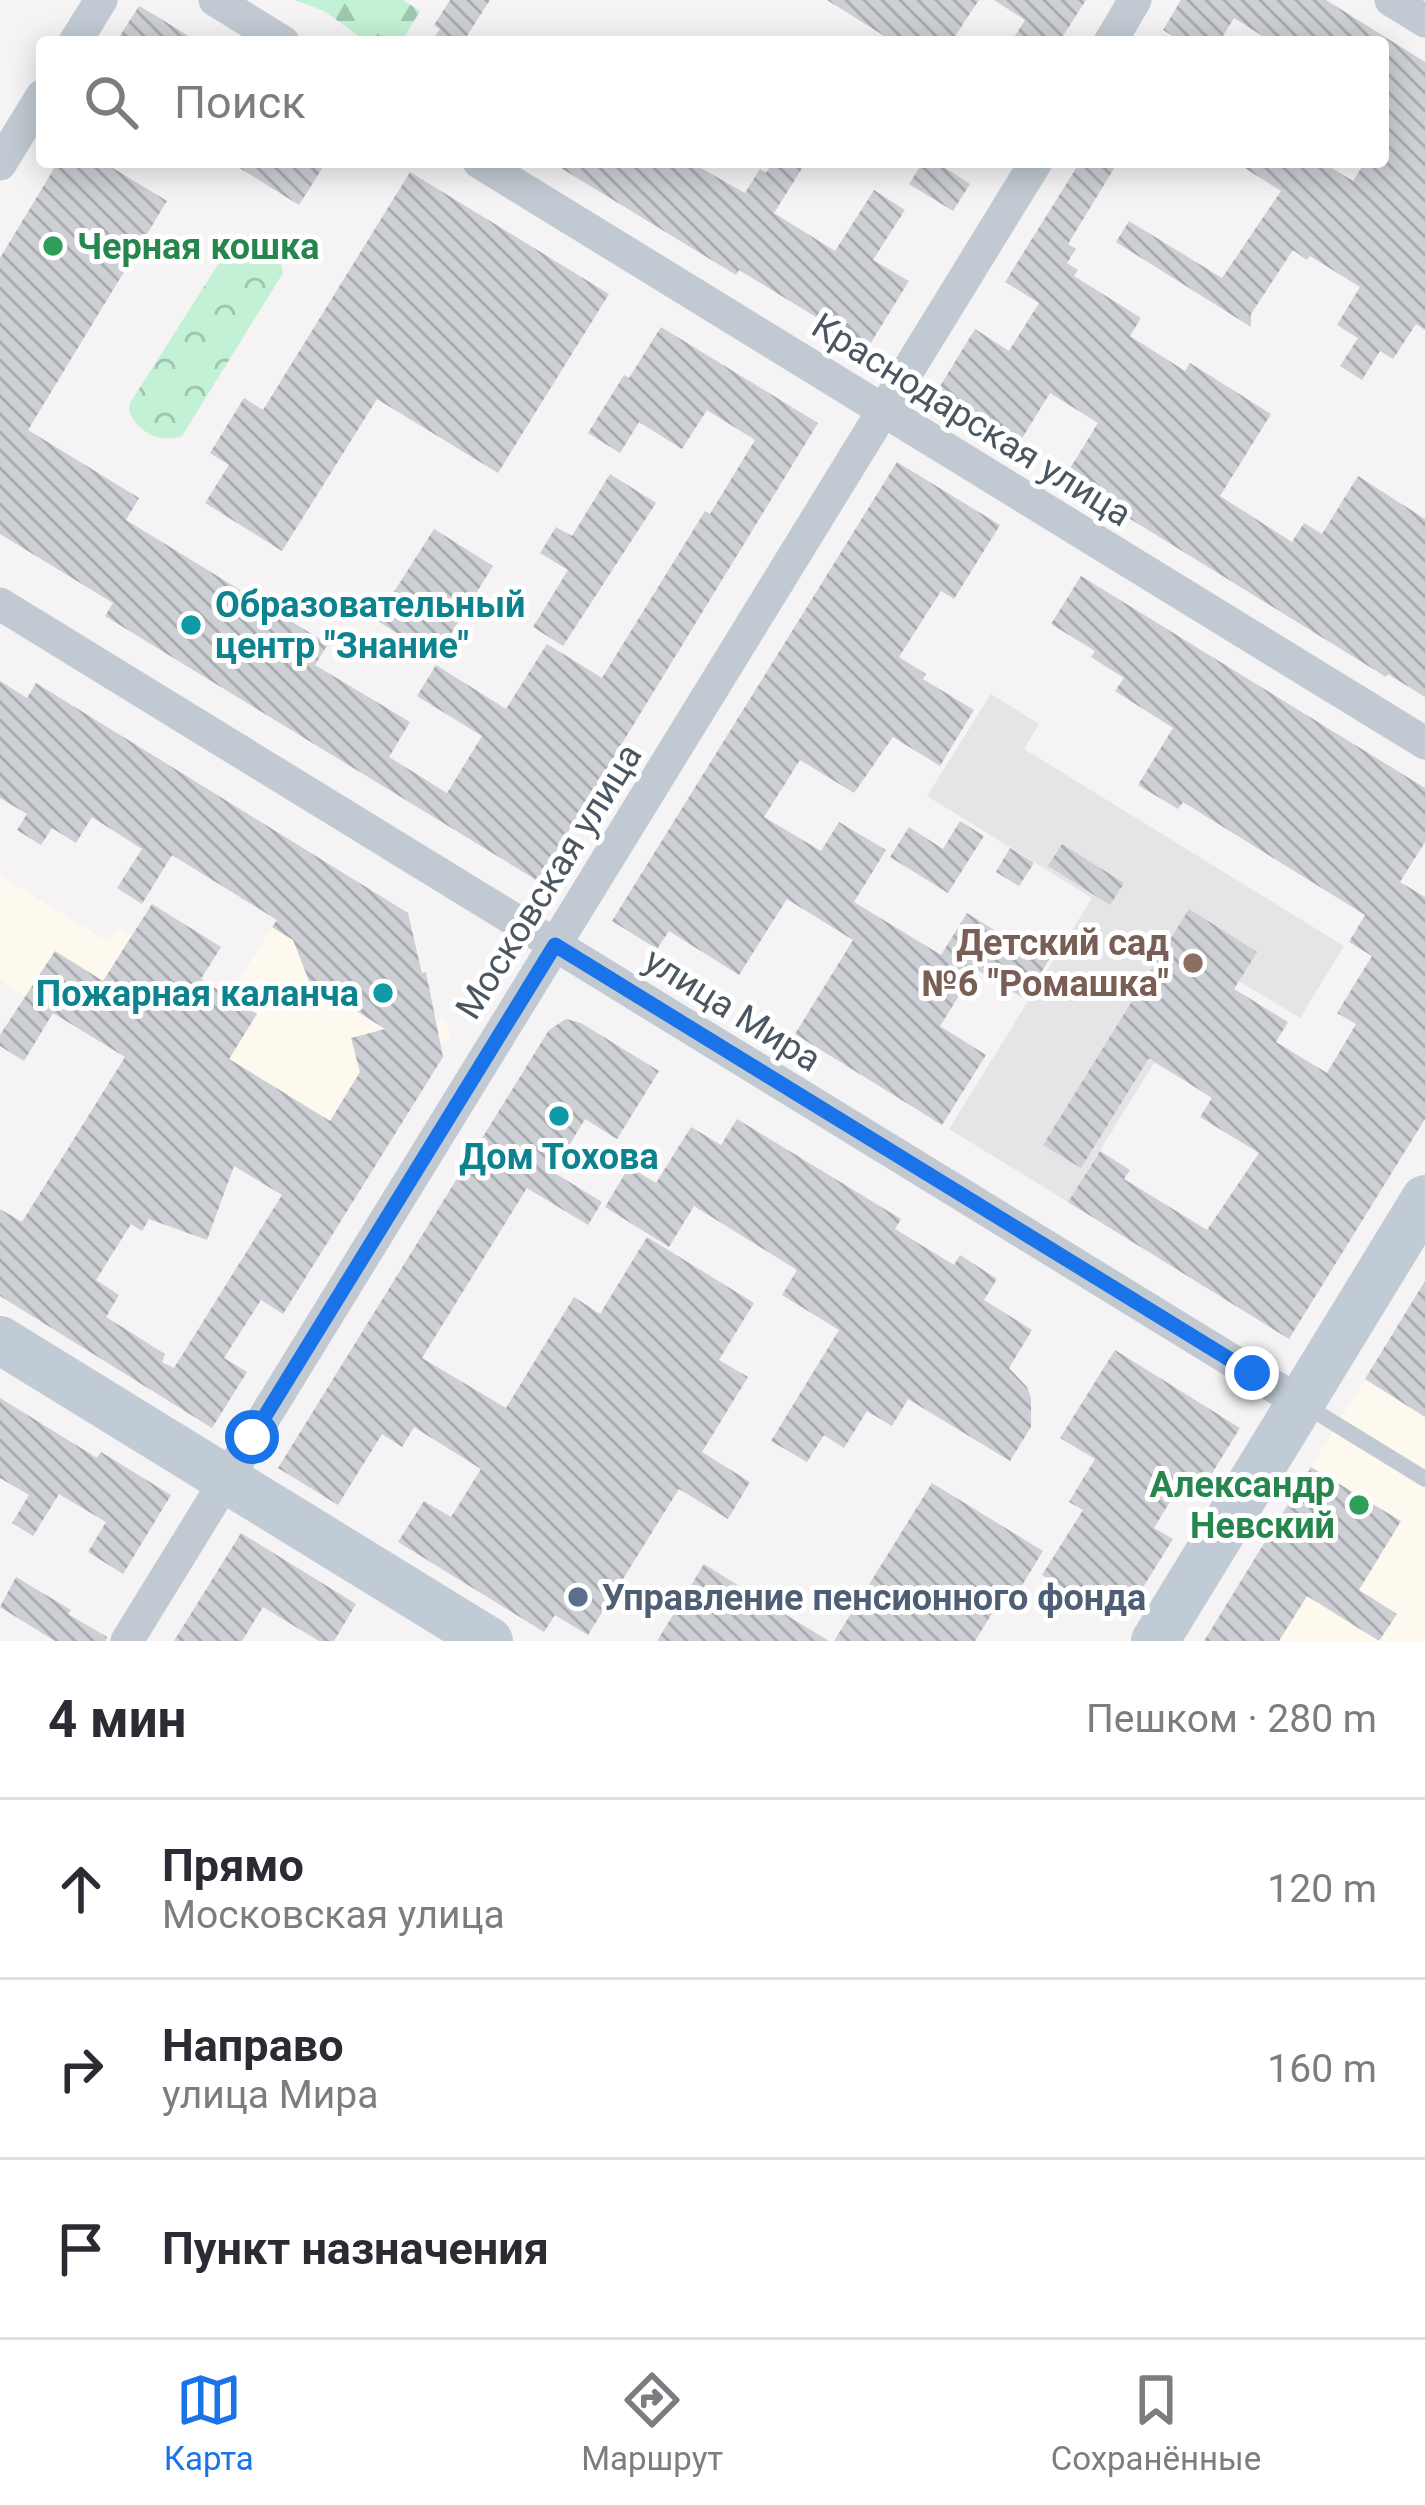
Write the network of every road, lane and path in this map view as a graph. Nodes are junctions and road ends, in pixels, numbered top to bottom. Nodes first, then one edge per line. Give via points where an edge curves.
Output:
1 (101, 0) edge
2 (215, 0) edge
3 (1135, 0) edge
4 (1391, 0) edge
5 (1425, 21) edge
6 (79, 36) edge
7 (274, 36) edge
8 (1113, 36) edge
9 (36, 106) edge
10 (0, 164) edge
11 (489, 168) edge
12 (1032, 168) edge
13 (883, 410) junction
14 (0, 604) edge
15 (1425, 743) edge
16 (555, 945) junction
17 (1425, 1199) edge
18 (0, 1340) edge
19 (1301, 1403) junction
20 (226, 1479) junction
21 (1425, 1479) edge
22 (127, 1641) edge
23 (489, 1641) edge
24 (1155, 1641) edge

1 - 6 street
2 - 7 street
3 - 8 street
4 - 5 street
9 - 10 street
11 - 13 street, Краснодарская улица
12 - 13 street, Московская улица
13 - 15 street, Краснодарская улица
13 - 16 street, Московская улица
14 - 16 street, улица Мира
16 - 19 street, улица Мира
16 - 20 street, Московская улица
17 - 19 street
18 - 20 street
19 - 21 lane, улица Мира
19 - 24 street
20 - 22 street, Московская улица
20 - 23 street

